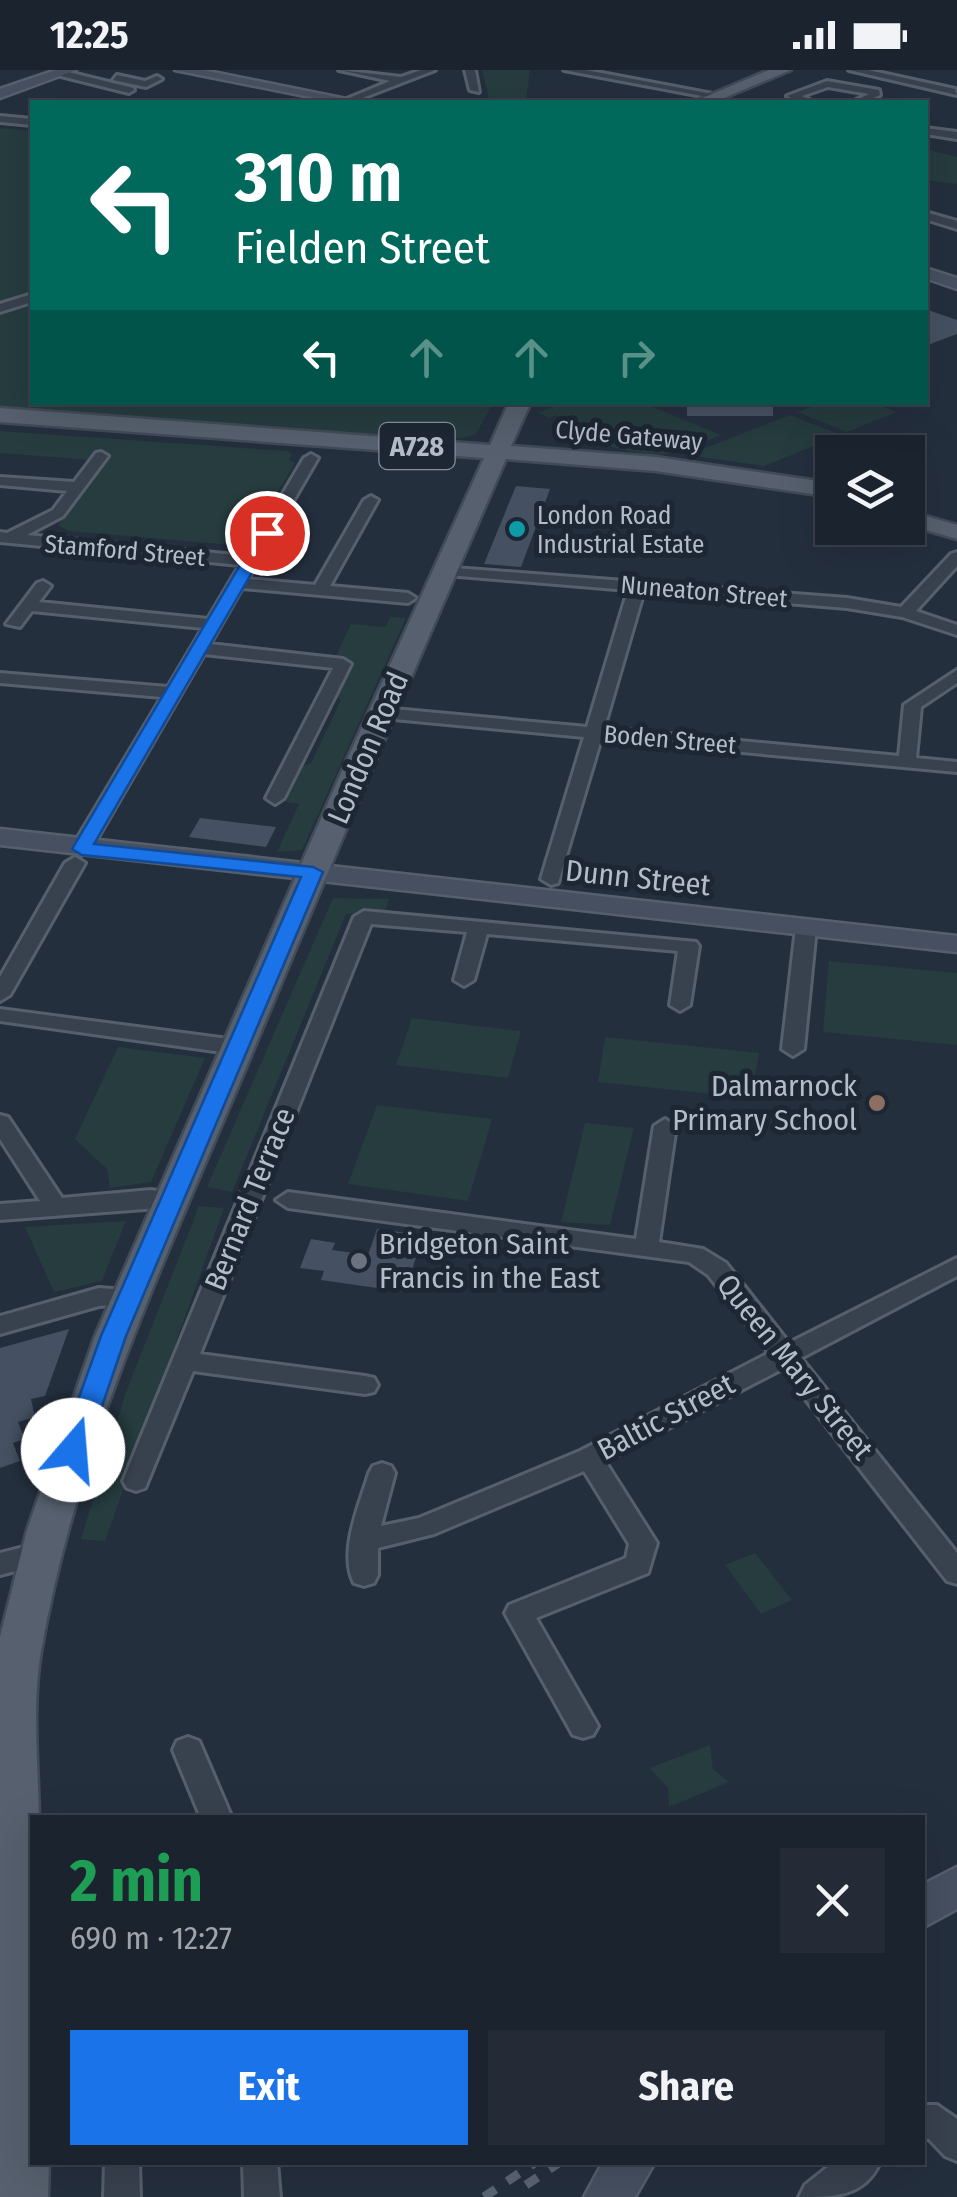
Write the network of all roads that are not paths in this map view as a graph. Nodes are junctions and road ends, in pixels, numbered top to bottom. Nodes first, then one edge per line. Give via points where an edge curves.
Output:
1 (182, 70) edge
2 (344, 70) edge
3 (430, 70) edge
4 (470, 70) edge
5 (573, 70) edge
6 (658, 70) edge
7 (783, 70) edge
8 (798, 70) edge
9 (850, 70) edge
10 (65, 72) edge
11 (124, 72) edge
12 (110, 77) junction
13 (158, 79) dead end
14 (400, 80) junction
15 (629, 80) junction
16 (98, 81) junction
17 (742, 87) junction
18 (129, 90) dead end
19 (953, 93) edge
20 (0, 94) edge
21 (718, 96) junction
22 (477, 97) edge
23 (340, 100) edge
24 (355, 100) edge
25 (707, 100) edge
26 (803, 100) edge
27 (864, 100) edge
28 (928, 103) edge
29 (1, 119) edge
30 (30, 122) edge
31 (928, 132) edge
32 (955, 137) edge
33 (941, 206) dead end
34 (928, 207) edge
35 (928, 216) edge
36 (956, 224) edge
37 (928, 274) edge
38 (957, 284) edge
39 (30, 299) edge
40 (0, 308) edge
41 (519, 405) edge
42 (0, 415) edge
43 (0, 425) edge
44 (101, 456) dead end
45 (494, 456) junction
46 (310, 458) dead end
47 (0, 481) edge
48 (78, 487) junction
49 (815, 487) edge
50 (815, 497) edge
51 (371, 500) dead end
52 (925, 511) edge
53 (957, 519) edge
54 (925, 523) edge
55 (957, 532) edge
56 (3, 538) edge
57 (957, 557) edge
58 (251, 561) junction
59 (238, 583) junction
60 (423, 584) junction
61 (43, 586) dead end
62 (637, 586) junction
63 (320, 590) junction
64 (26, 606) junction
65 (904, 613) junction
66 (400, 616) dead end
67 (14, 624) dead end
68 (214, 624) junction
69 (957, 630) edge
70 (200, 648) junction
71 (957, 675) edge
72 (0, 678) edge
73 (174, 693) junction
74 (383, 712) junction
75 (594, 732) junction
76 (908, 762) junction
77 (957, 767) edge
78 (275, 798) dead end
79 (0, 837) edge
80 (78, 856) junction
81 (313, 872) junction
82 (551, 880) dead end
83 (664, 913) junction
84 (364, 917) joint
85 (479, 925) junction
86 (806, 928) junction
87 (656, 942) junction
88 (957, 944) edge
89 (464, 980) dead end
90 (0, 995) edge
91 (680, 1006) dead end
92 (0, 1015) edge
93 (236, 1047) junction
94 (793, 1049) dead end
95 (0, 1122) edge
96 (665, 1126) dead end
97 (171, 1200) junction
98 (288, 1200) dead end
99 (55, 1206) junction
100 (0, 1212) edge
101 (646, 1249) junction
102 (957, 1266) edge
103 (130, 1297) junction
104 (0, 1325) edge
105 (785, 1358) junction
106 (184, 1361) junction
107 (365, 1385) dead end
108 (589, 1458) junction
109 (382, 1473) dead end
110 (136, 1482) dead end
111 (364, 1541) junction
112 (44, 1553) junction
113 (0, 1564) edge
114 (957, 1572) edge
115 (364, 1575) dead end
116 (583, 1726) dead end
117 (188, 1750) dead end
118 (217, 1815) edge
119 (957, 1886) edge
120 (925, 1907) edge
121 (8, 1978) edge
122 (925, 2122) edge
123 (957, 2144) edge
124 (122, 2165) edge
125 (260, 2165) edge
126 (630, 2165) edge
127 (859, 2165) edge
128 (21, 2197) edge
129 (122, 2197) edge
130 (262, 2197) edge
131 (607, 2197) edge
132 (817, 2197) edge

1 - 23 main road
2 - 14 street
3 - 14 street
4 - 22 street
5 - 15 street
6 - 15 street
7 - 17 main road
8 - 17 main road
9 - 19 street
10 - 16 street
10 - 20 main road
11 - 12 street
12 - 13 street via 146,84
12 - 16 street
14 - 24 street
15 - 21 street
16 - 18 street
17 - 21 main road
19 - 28 street
21 - 25 main road
26 - 27 street via 792,96 837,84 875,92
29 - 30 street
31 - 32 street
33 - 34 street
35 - 36 street
37 - 38 main road
39 - 40 street
41 - 45 main road, London Road
42 - 45 main road, Clyde Gateway / A728
43 - 45 main road, Clyde Gateway / A728
44 - 48 street
45 - 49 main road, Clyde Gateway / A728 via 685,467
45 - 50 main road, Clyde Gateway / A728
45 - 60 main road, London Road
46 - 58 street
47 - 48 street
48 - 56 street via 58,514
51 - 63 street
52 - 53 main road
54 - 55 main road
56 - 58 street, Stamford Street
57 - 65 street
58 - 59 street
59 - 63 street, Nuneaton Street
59 - 68 street
60 - 62 street, Nuneaton Street
60 - 63 street, Nuneaton Street
60 - 66 street
60 - 74 main road, London Road
61 - 64 street
62 - 65 street, Nuneaton Street
62 - 75 street
64 - 67 street
64 - 68 street
65 - 69 street, Nuneaton Street
68 - 70 street
70 - 73 street
70 - 78 street via 343,664
71 - 76 street via 913,705
72 - 73 street
73 - 80 street
74 - 75 street, Boden Street
74 - 81 main road, London Road
75 - 76 street, Boden Street
75 - 82 street
76 - 77 street, Boden Street
79 - 80 main road, Dunn Street
80 - 81 main road, Dunn Street
80 - 90 street
81 - 83 main road, Dunn Street
81 - 93 main road, London Road
83 - 86 main road, Dunn Street
83 - 87 street
84 - 85 street, Dunn Street
84 - 106 street, Bernard Terrace
85 - 87 street, Dunn Street
85 - 89 street
86 - 88 main road, Dunn Street
86 - 94 street
87 - 91 street, Dunn Street via 689,946
92 - 93 street
93 - 97 main road, London Road
95 - 99 street
96 - 101 street
97 - 99 street
97 - 103 main road, London Road
98 - 101 street, Queen Mary Street
99 - 100 street
101 - 105 street, Queen Mary Street via 695,1255 717,1268
102 - 105 street, Baltic Street
103 - 104 street via 99,1296
103 - 112 main road, London Road via 80,1425
105 - 108 street, Baltic Street
105 - 114 street, Queen Mary Street
106 - 107 street
106 - 110 street, Bernard Terrace
108 - 111 street, Baltic Street via 424,1527
108 - 116 street via 643,1543 638,1566 520,1613
109 - 111 street
111 - 115 street
112 - 113 street
112 - 121 main road, London Road via 18,1654
117 - 118 street
119 - 120 main road
121 - 128 main road, London Road via 24,2123
122 - 123 street via 937,2122
124 - 129 street
125 - 130 street
126 - 131 main road
127 - 132 street

